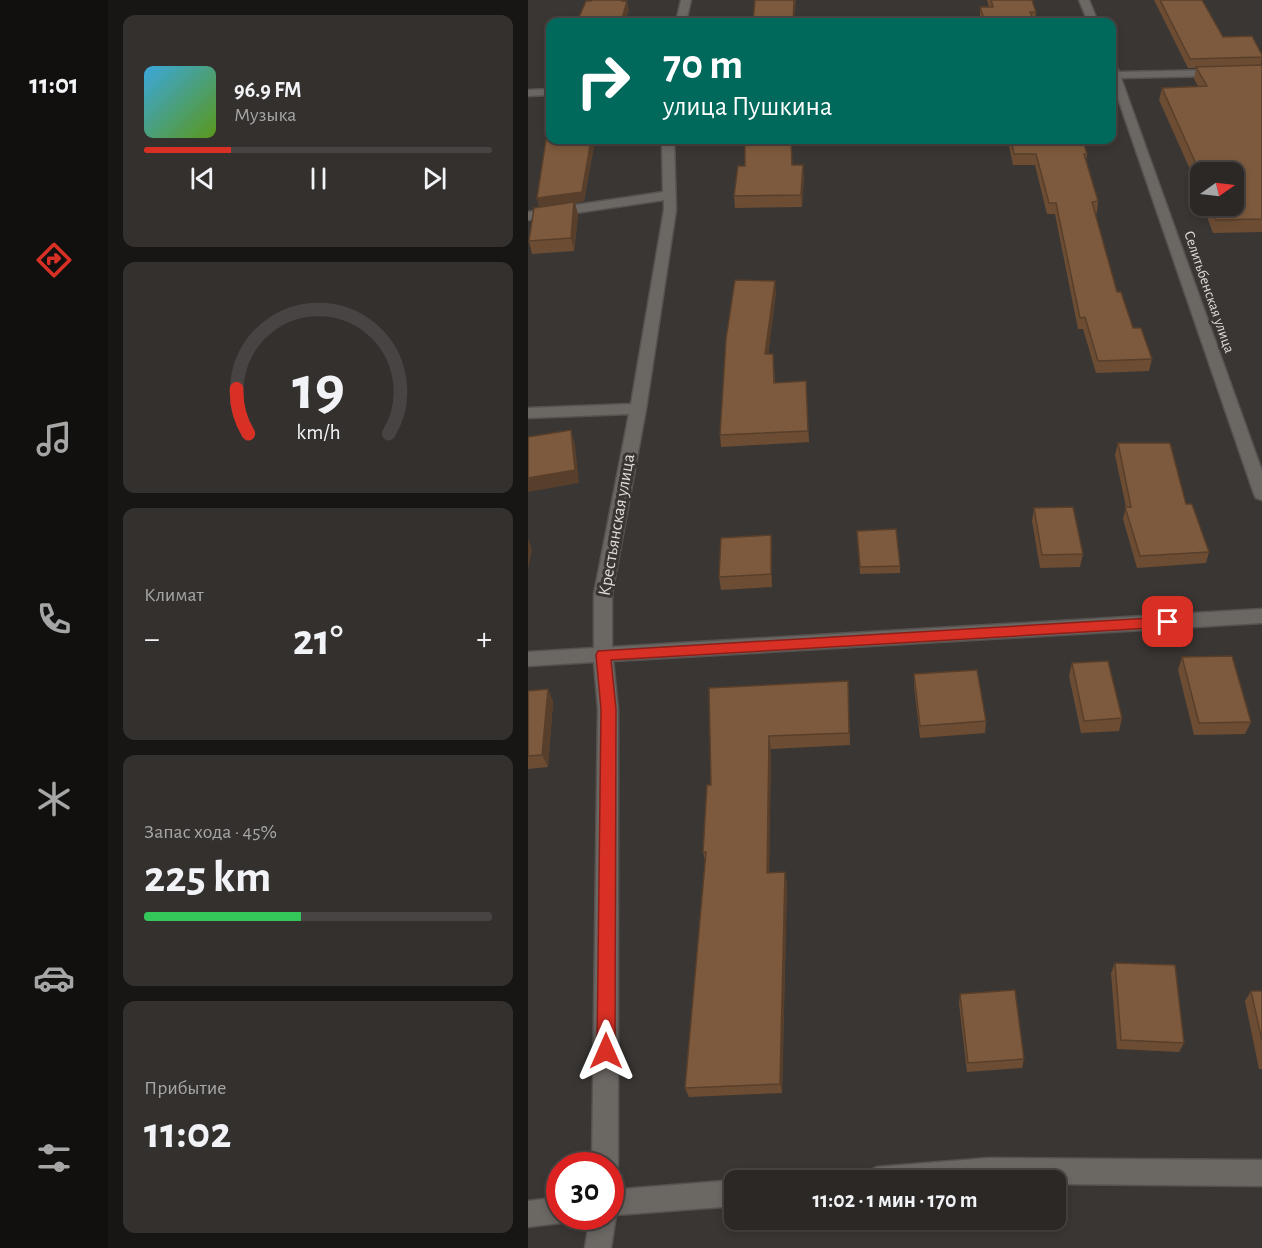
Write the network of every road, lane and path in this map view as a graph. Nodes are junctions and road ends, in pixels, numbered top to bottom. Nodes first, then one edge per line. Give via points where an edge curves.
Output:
1 (686, 0) edge
2 (1084, 0) edge
3 (682, 18) edge
4 (1091, 18) edge
5 (1116, 72) edge
6 (1262, 72) edge
7 (1116, 80) edge
8 (546, 92) edge
9 (528, 93) edge
10 (668, 144) edge
11 (670, 195) junction
12 (528, 216) edge
13 (638, 409) junction
14 (528, 413) edge
15 (1262, 494) edge
16 (1262, 616) edge
17 (603, 655) junction
18 (528, 659) edge
19 (605, 1152) edge
20 (1066, 1172) edge
21 (1262, 1173) edge
22 (724, 1194) edge
23 (624, 1202) edge
24 (546, 1212) edge
25 (528, 1214) edge
26 (601, 1230) edge
27 (598, 1248) edge

1 - 3 street
2 - 4 street
5 - 6 street
7 - 15 street, Селитьбенская улица
8 - 9 street
10 - 11 street, Крестьянская улица
11 - 12 street
11 - 13 street, Крестьянская улица
13 - 14 street
13 - 17 street, Крестьянская улица via 603,594
16 - 17 street
17 - 18 street
17 - 19 street, Крестьянская улица via 608,709
20 - 21 street
22 - 23 street
24 - 25 street
26 - 27 street

